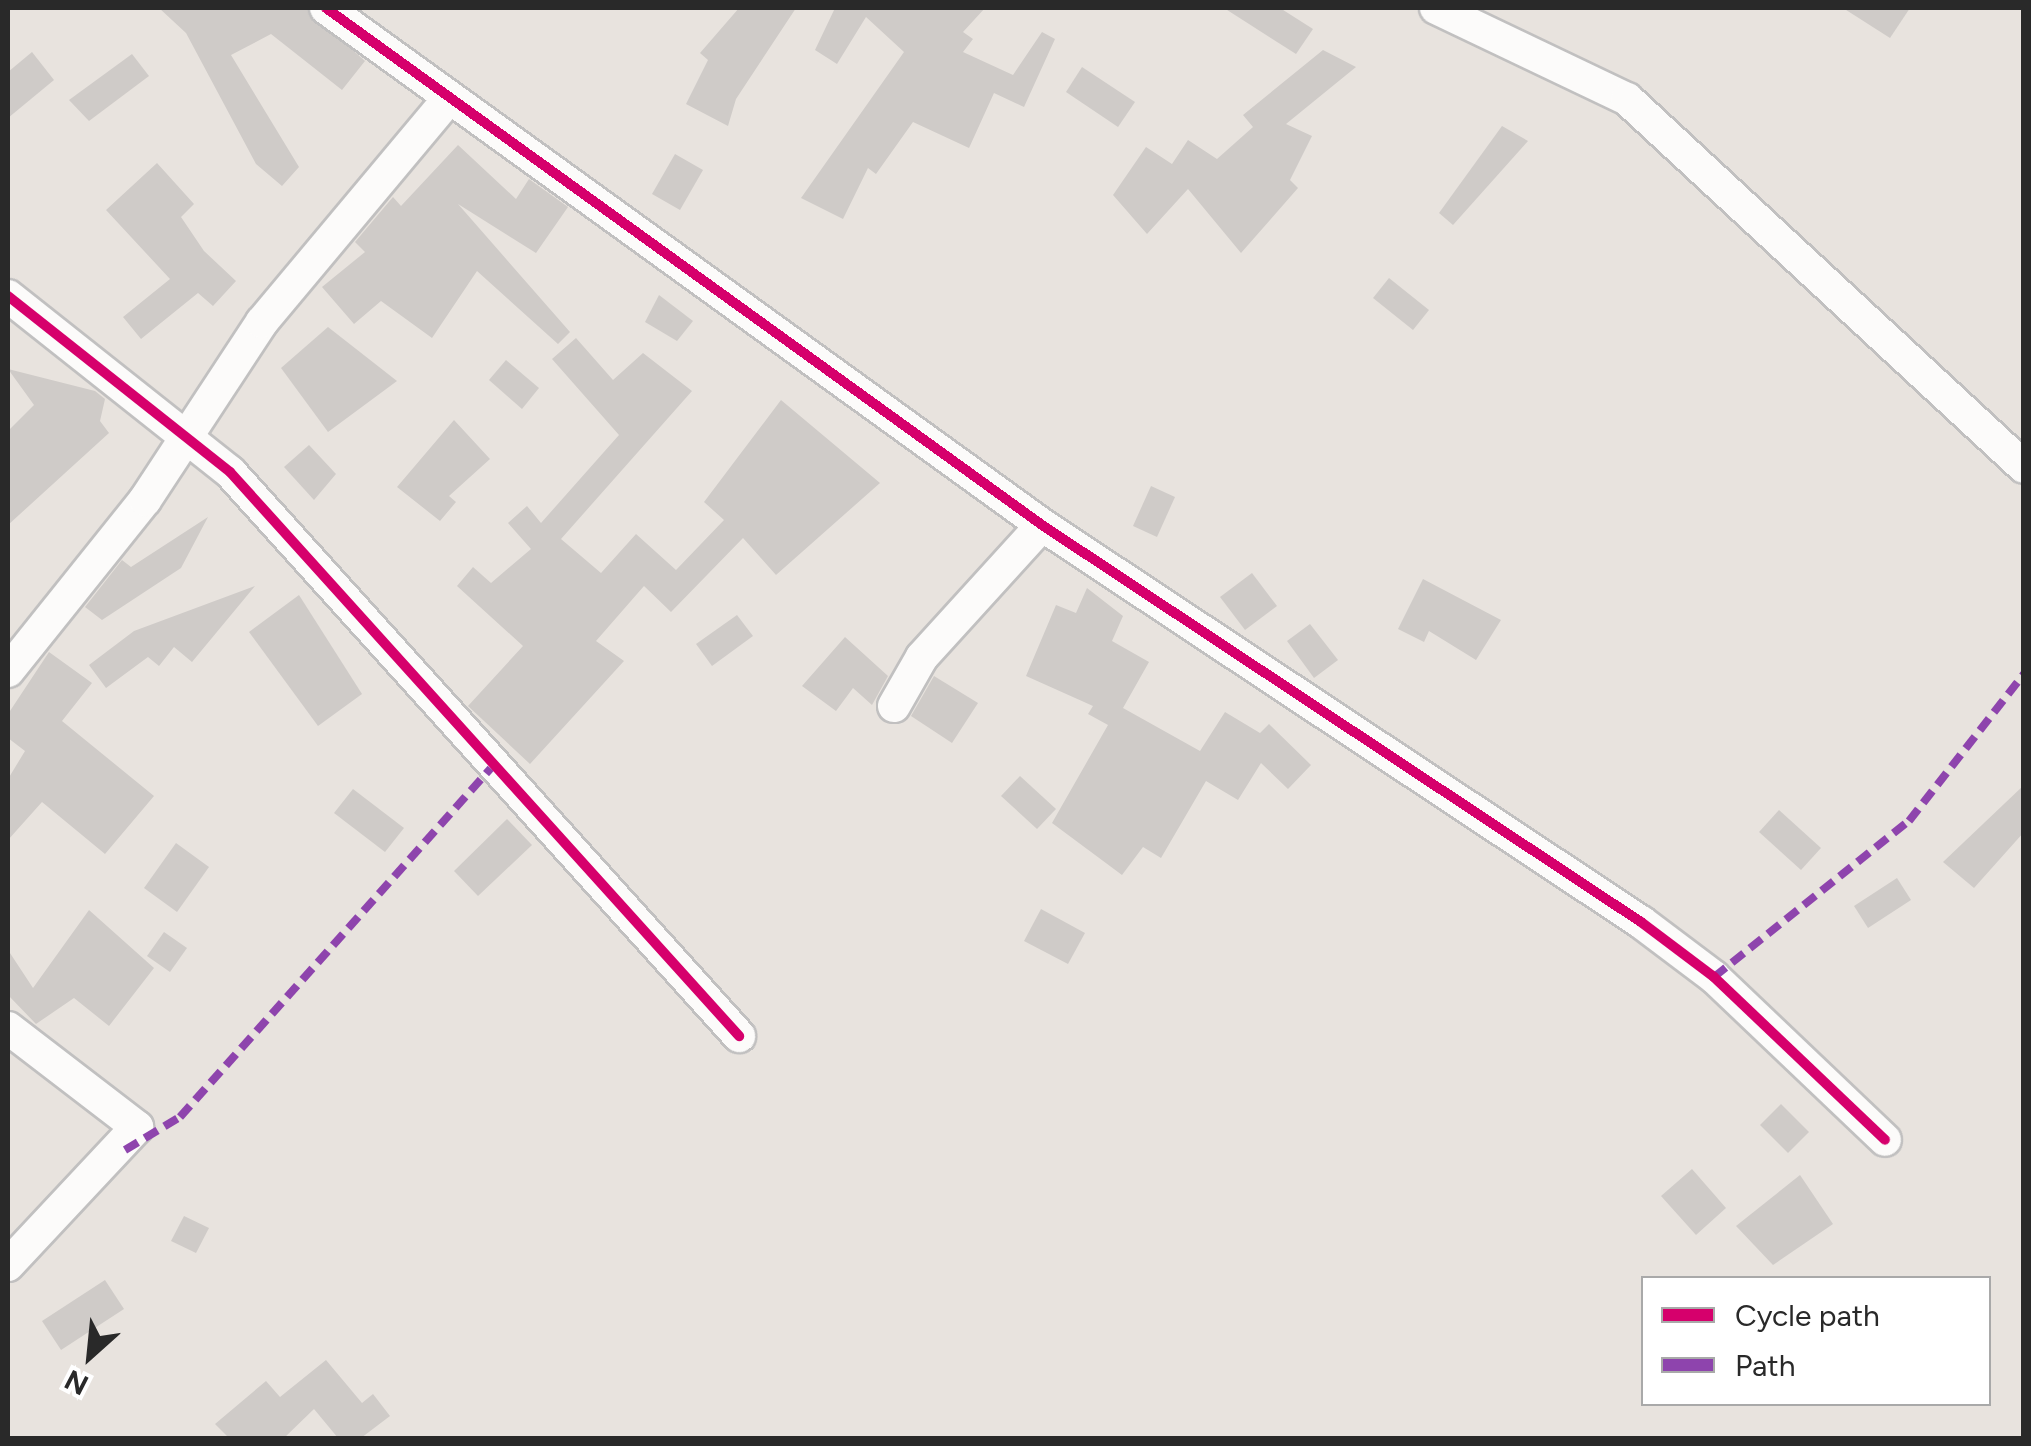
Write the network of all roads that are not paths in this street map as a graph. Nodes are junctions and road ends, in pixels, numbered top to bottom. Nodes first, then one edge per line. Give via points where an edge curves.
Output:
1 (326, 8) edge
2 (1436, 8) edge
3 (448, 100) junction
4 (8, 296) edge
5 (188, 437) junction
6 (2024, 467) edge
7 (1042, 525) junction
8 (8, 671) edge
9 (894, 706) dead end
10 (8, 1028) edge
11 (738, 1036) dead end
12 (1885, 1140) dead end
13 (8, 1265) edge

1 - 3 street
2 - 6 street via 1627,98
3 - 5 street via 262,322
3 - 7 street
4 - 5 street
5 - 8 street
5 - 11 street via 230,472
7 - 9 street via 922,658
7 - 12 street via 1641,922 1714,977
10 - 13 street via 137,1127

